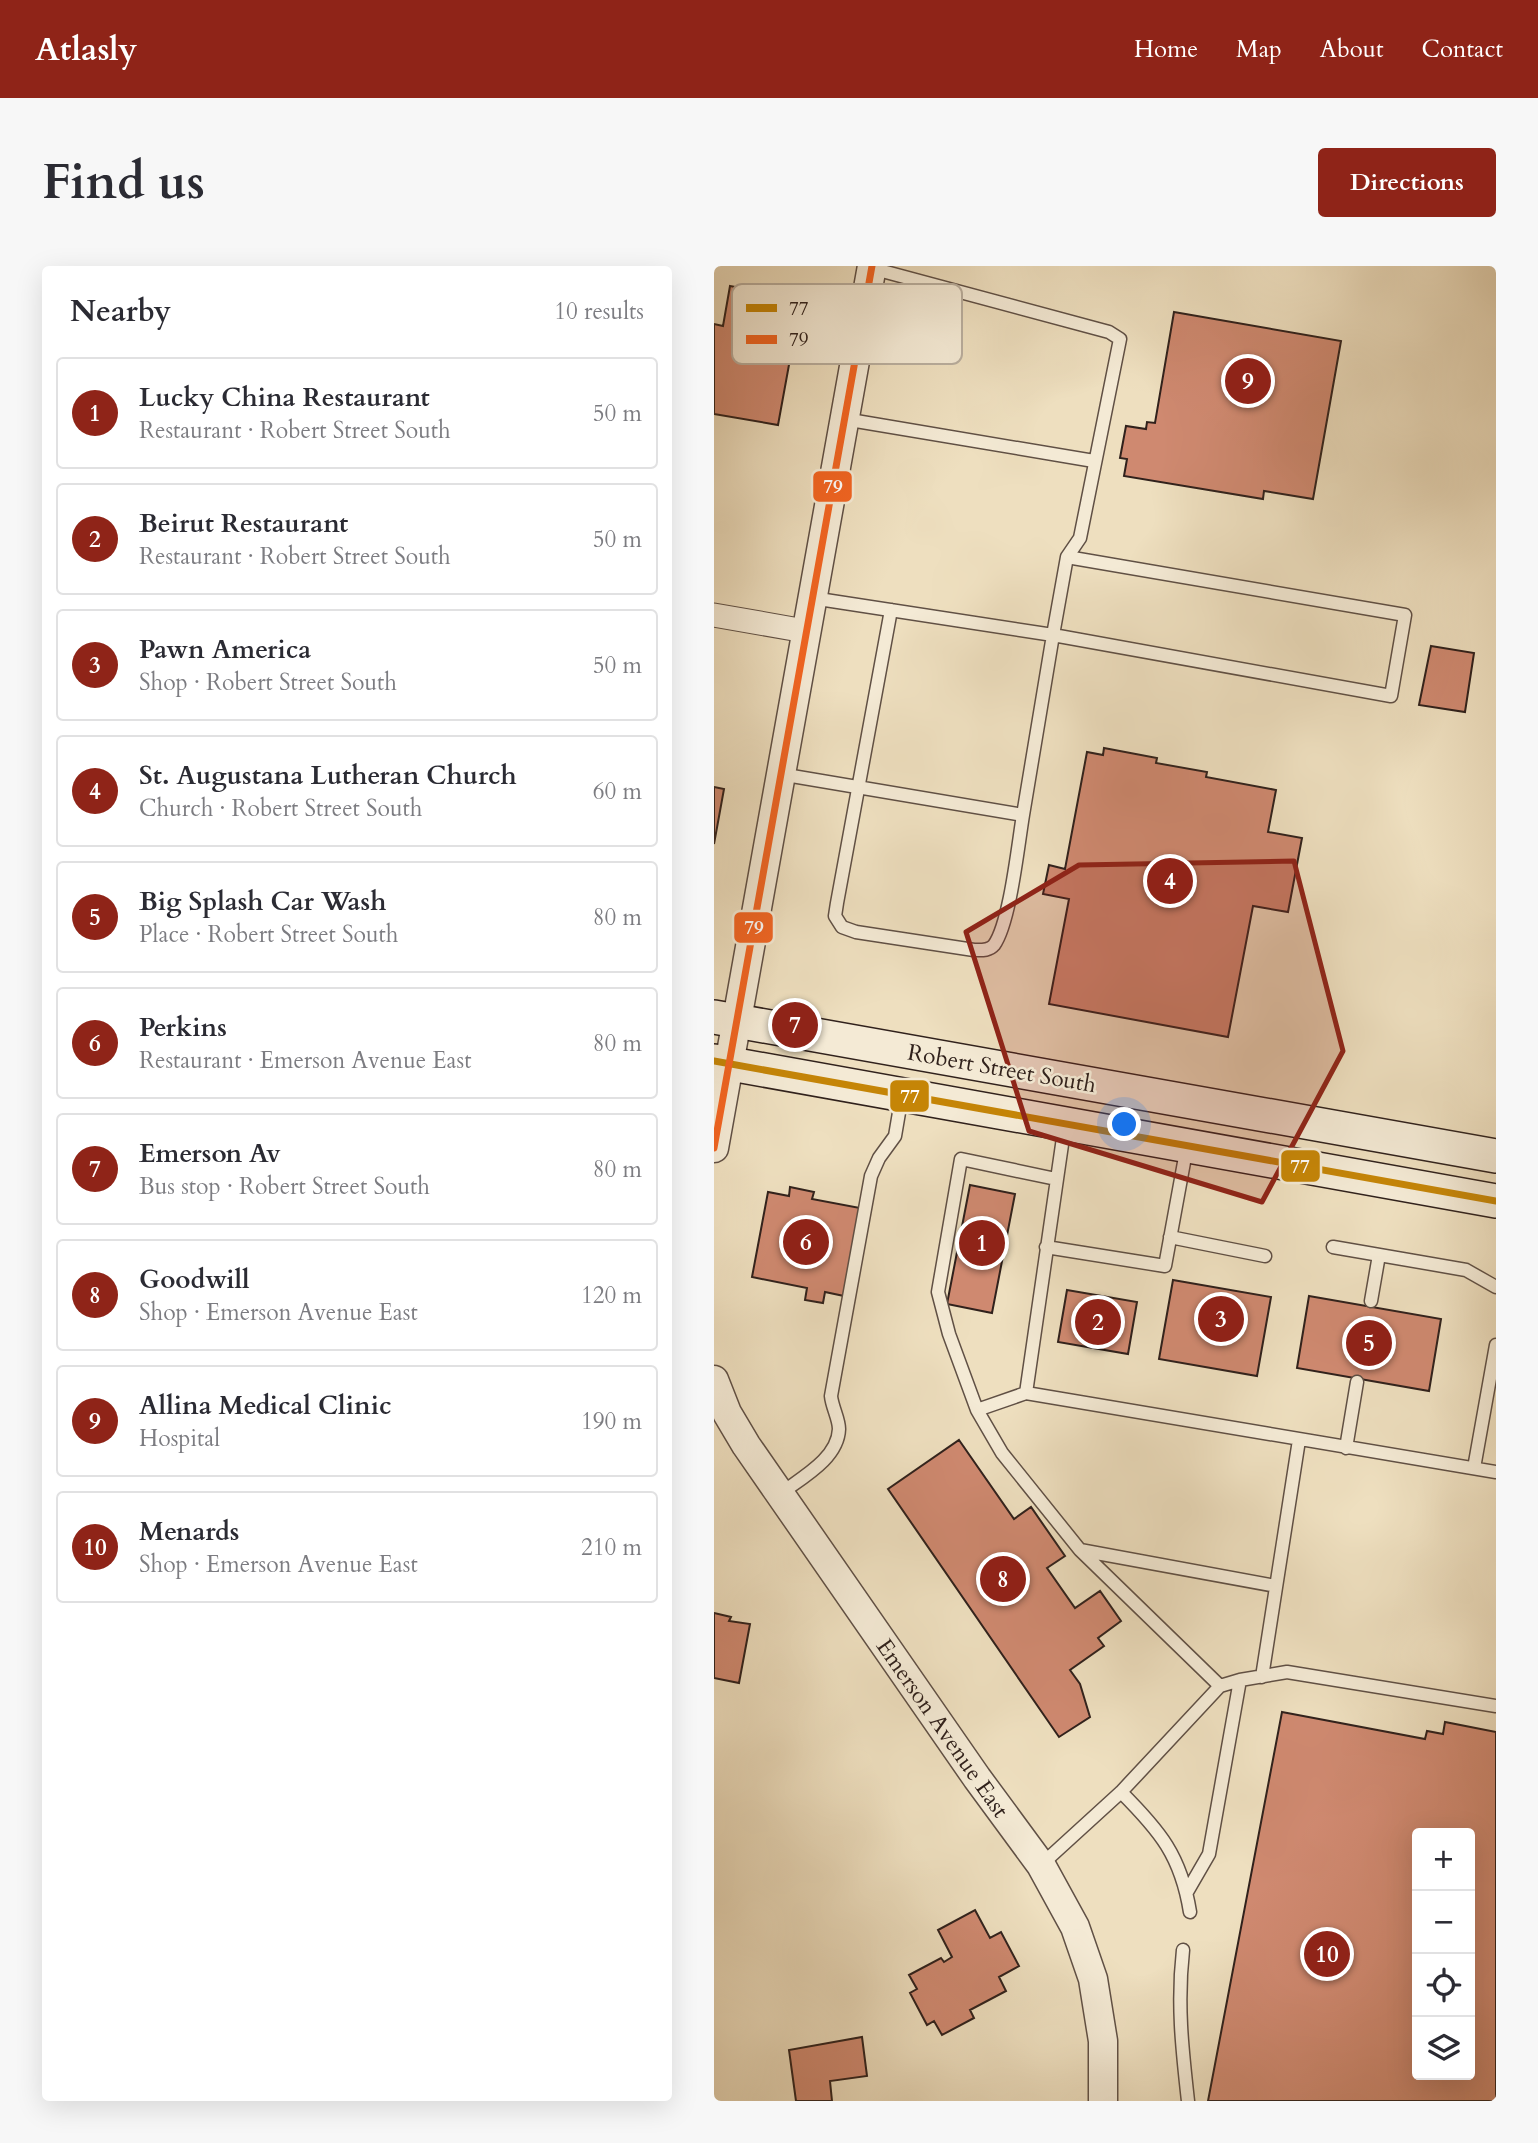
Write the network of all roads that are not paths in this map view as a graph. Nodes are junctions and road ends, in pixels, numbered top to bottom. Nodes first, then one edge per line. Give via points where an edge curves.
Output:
1 (872, 267) edge
2 (934, 284) edge
3 (962, 292) edge
4 (854, 364) edge
5 (844, 419) junction
6 (1094, 461) junction
7 (1068, 556) junction
8 (811, 598) junction
9 (891, 610) junction
10 (714, 615) edge
11 (805, 631) junction
12 (1053, 635) junction
13 (780, 774) junction
14 (860, 788) junction
15 (1023, 816) junction
16 (726, 1019) edge
17 (722, 1062) edge
18 (902, 1095) junction
19 (1065, 1124) junction
20 (1187, 1146) junction
21 (714, 1148) edge
22 (1496, 1156) edge
23 (1056, 1179) junction
24 (1496, 1201) edge
25 (1170, 1237) junction
26 (1046, 1247) junction
27 (1333, 1247) dead end
28 (1379, 1255) junction
29 (1265, 1256) dead end
30 (1496, 1287) edge
31 (1371, 1301) dead end
32 (1496, 1345) edge
33 (714, 1380) edge
34 (1357, 1382) dead end
35 (1026, 1393) junction
36 (977, 1410) junction
37 (721, 1418) edge
38 (1300, 1440) junction
39 (1346, 1448) junction
40 (1474, 1468) junction
41 (1496, 1472) edge
42 (779, 1494) junction
43 (1080, 1550) junction
44 (1276, 1586) junction
45 (1262, 1677) junction
46 (1240, 1680) junction
47 (1220, 1686) junction
48 (1496, 1706) edge
49 (1121, 1792) junction
50 (1041, 1865) junction
51 (1187, 1892) junction
52 (1190, 1912) dead end
53 (1183, 1950) dead end
54 (1103, 2101) edge
55 (1188, 2101) edge

1 - 2 lane
3 - 6 lane via 1109,332 1120,339
4 - 5 street
5 - 6 lane
5 - 8 street
6 - 7 lane via 1080,538
7 - 12 lane
7 - 12 lane via 1405,615 1391,696
8 - 9 lane
8 - 11 street
9 - 12 lane
9 - 14 lane
10 - 11 street
11 - 13 street
12 - 15 lane
13 - 14 lane
13 - 16 street
14 - 15 lane
14 - 15 lane via 835,916 842,927 856,932 974,950 993,947 1012,885
16 - 17 street
16 - 22 main road, Robert Street South
17 - 18 main road, Robert Street South
17 - 21 street
18 - 19 main road, Robert Street South
18 - 42 lane via 895,1136 871,1176 831,1396 839,1428 835,1446
19 - 20 main road, Robert Street South
19 - 23 lane
20 - 24 main road, Robert Street South
20 - 25 lane
23 - 26 lane
23 - 36 lane via 961,1159 938,1292
25 - 26 lane via 1165,1266
25 - 29 lane
26 - 35 lane
27 - 28 lane
28 - 30 lane via 1466,1270
28 - 31 lane
32 - 40 lane
33 - 37 street, Emerson Avenue East
34 - 39 lane
35 - 36 lane
35 - 38 lane
36 - 43 lane via 1002,1453
37 - 42 street, Emerson Avenue East
38 - 39 lane
38 - 44 lane
39 - 40 lane
40 - 41 lane
42 - 50 street, Emerson Avenue East
43 - 44 lane
43 - 47 lane
44 - 45 lane
45 - 46 lane
45 - 48 lane via 1287,1672
46 - 47 lane
46 - 51 lane via 1209,1854
47 - 49 lane
49 - 50 lane
49 - 51 lane via 1155,1826 1175,1858
50 - 54 street, Emerson Avenue East via 1075,1927 1093,1979 1103,2041
51 - 52 lane
53 - 55 lane via 1178,1988

